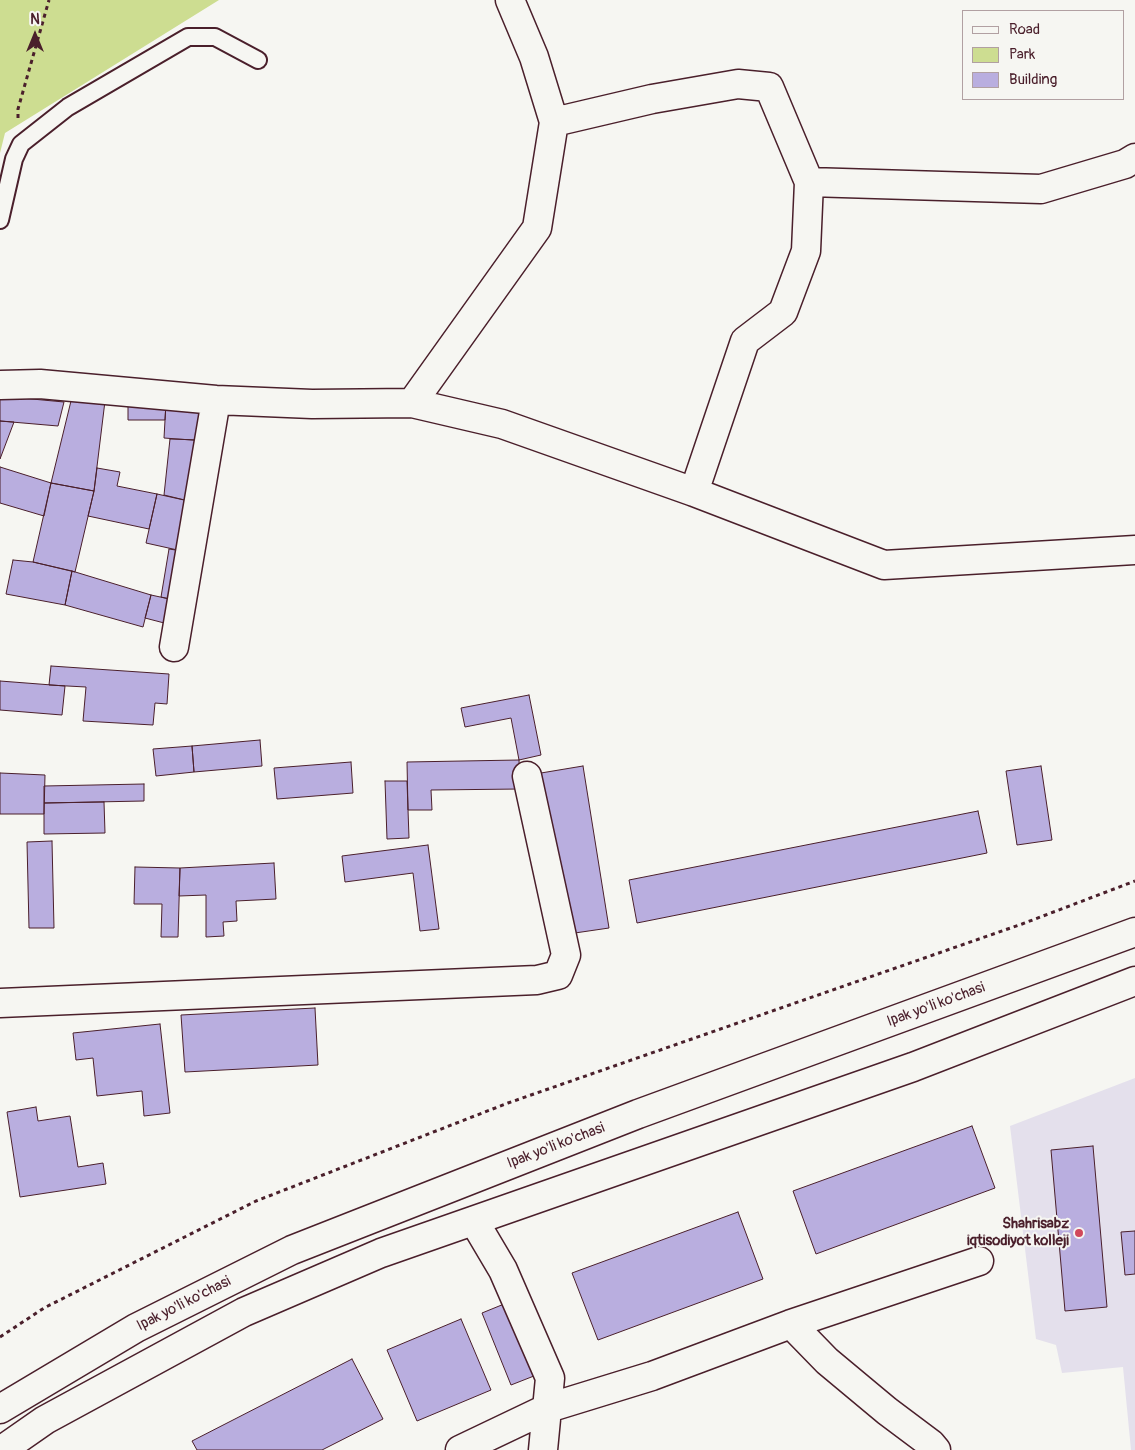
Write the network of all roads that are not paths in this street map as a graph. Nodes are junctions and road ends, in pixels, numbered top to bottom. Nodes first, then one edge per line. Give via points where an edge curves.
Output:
1 (510, 0) edge
2 (258, 60) dead end
3 (554, 122) junction
4 (1135, 158) edge
5 (809, 182) junction
6 (0, 220) edge
7 (0, 386) edge
8 (216, 400) junction
9 (412, 403) junction
10 (694, 492) junction
11 (1135, 550) edge
12 (174, 647) dead end
13 (527, 776) dead end
14 (1135, 932) edge
15 (1135, 981) edge
16 (0, 1003) edge
17 (474, 1221) junction
18 (980, 1261) dead end
19 (791, 1324) junction
20 (548, 1408) junction
21 (0, 1409) edge
22 (2, 1450) edge
23 (460, 1450) edge
24 (543, 1450) edge
25 (936, 1450) edge

1 - 3 street via 534,57
2 - 6 lane via 215,37 188,37 68,107 21,144 14,159
3 - 5 street via 652,99 738,84 769,87
3 - 9 street via 537,228
4 - 5 street via 1125,164 1041,189
5 - 10 street via 806,251 783,312 745,341
7 - 8 street via 40,384
8 - 9 street via 312,404
8 - 12 street
9 - 10 street via 502,424
10 - 11 street via 884,565
13 - 16 street via 566,955 558,974 537,980
14 - 21 street, Ipak yo'li ko'chasi via 638,1114 292,1250 136,1328
15 - 17 street via 913,1067
17 - 20 street via 503,1270 550,1378
17 - 22 street via 381,1253 244,1312 45,1420
18 - 19 street
19 - 20 street via 652,1376
19 - 25 street via 827,1361
20 - 23 street
20 - 24 street

